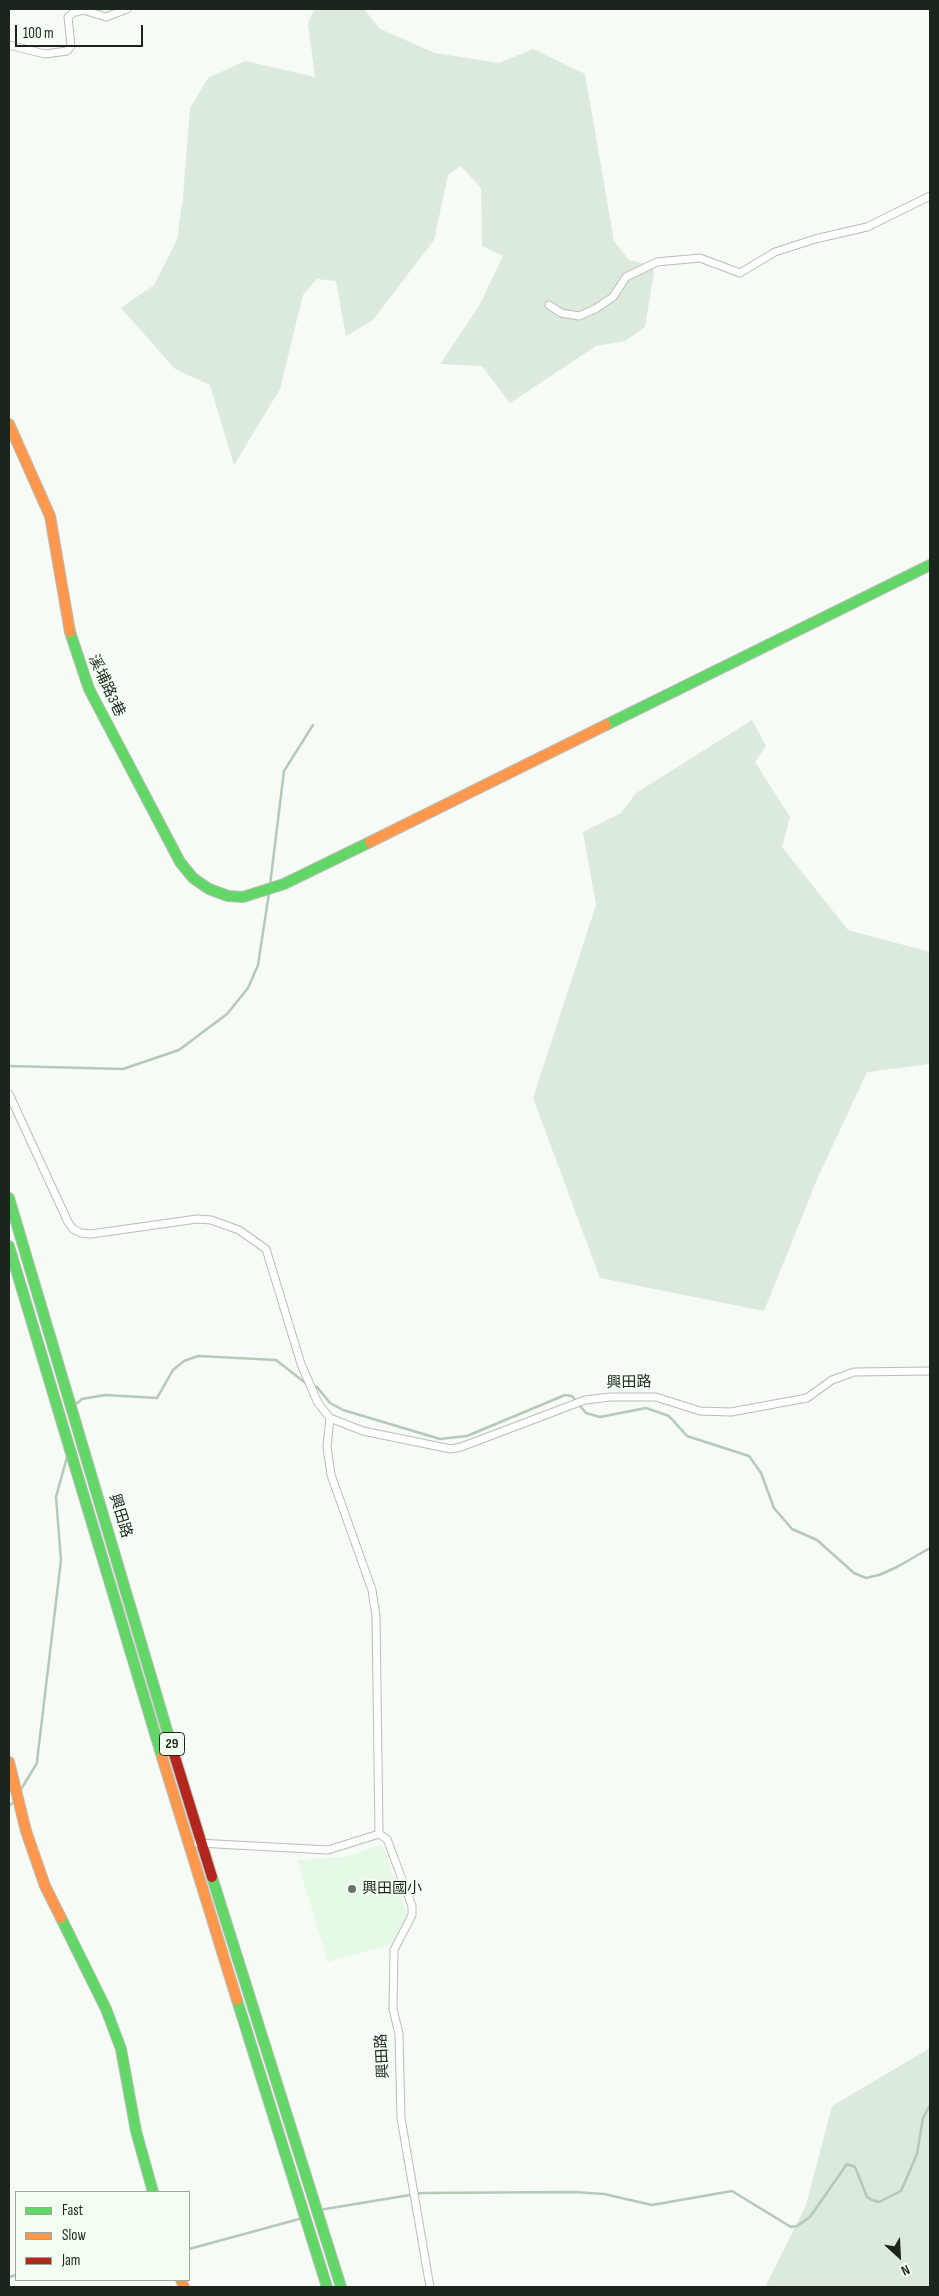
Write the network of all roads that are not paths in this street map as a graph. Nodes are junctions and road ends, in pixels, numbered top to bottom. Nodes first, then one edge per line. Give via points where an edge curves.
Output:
1 (127, 9) edge
2 (9, 45) edge
3 (930, 196) edge
4 (550, 306) dead end
5 (9, 424) edge
6 (930, 565) edge
7 (9, 1094) edge
8 (9, 1198) edge
9 (9, 1246) edge
10 (930, 1371) edge
11 (330, 1418) junction
12 (9, 1762) edge
13 (379, 1834) junction
14 (202, 1843) junction
15 (188, 1845) junction
16 (153, 2191) edge
17 (327, 2287) edge
18 (341, 2287) edge
19 (430, 2287) edge

1 - 2 street via 106,17 83,10 72,13 68,17 71,46 67,51 45,54
3 - 4 street via 867,228 774,252 740,273 700,258 657,262 626,278 613,296 579,316 561,313
5 - 6 main road, 溪埔路3巷 via 50,516 70,639 88,689 180,862 193,878 228,896 243,897 274,889
7 - 11 street via 73,1229 91,1234 204,1220 239,1230 266,1249 309,1386
8 - 14 main road, 興田路 / 29
9 - 15 main road, 興田路 / 29
10 - 11 street, 興田路 via 848,1374 832,1380 807,1398 731,1412 700,1411 656,1397 585,1400 451,1449 363,1431
11 - 13 street via 327,1446 331,1475 372,1590 376,1616
12 - 16 main road via 26,1831 45,1886 106,2009 121,2049 136,2131
13 - 14 street via 328,1850
13 - 19 street, 興田路 via 387,1839 412,1906 412,1916 394,1950 393,2009 399,2034 401,2118
14 - 15 street
14 - 18 main road, 興田路 / 29
15 - 17 main road, 興田路 / 29

